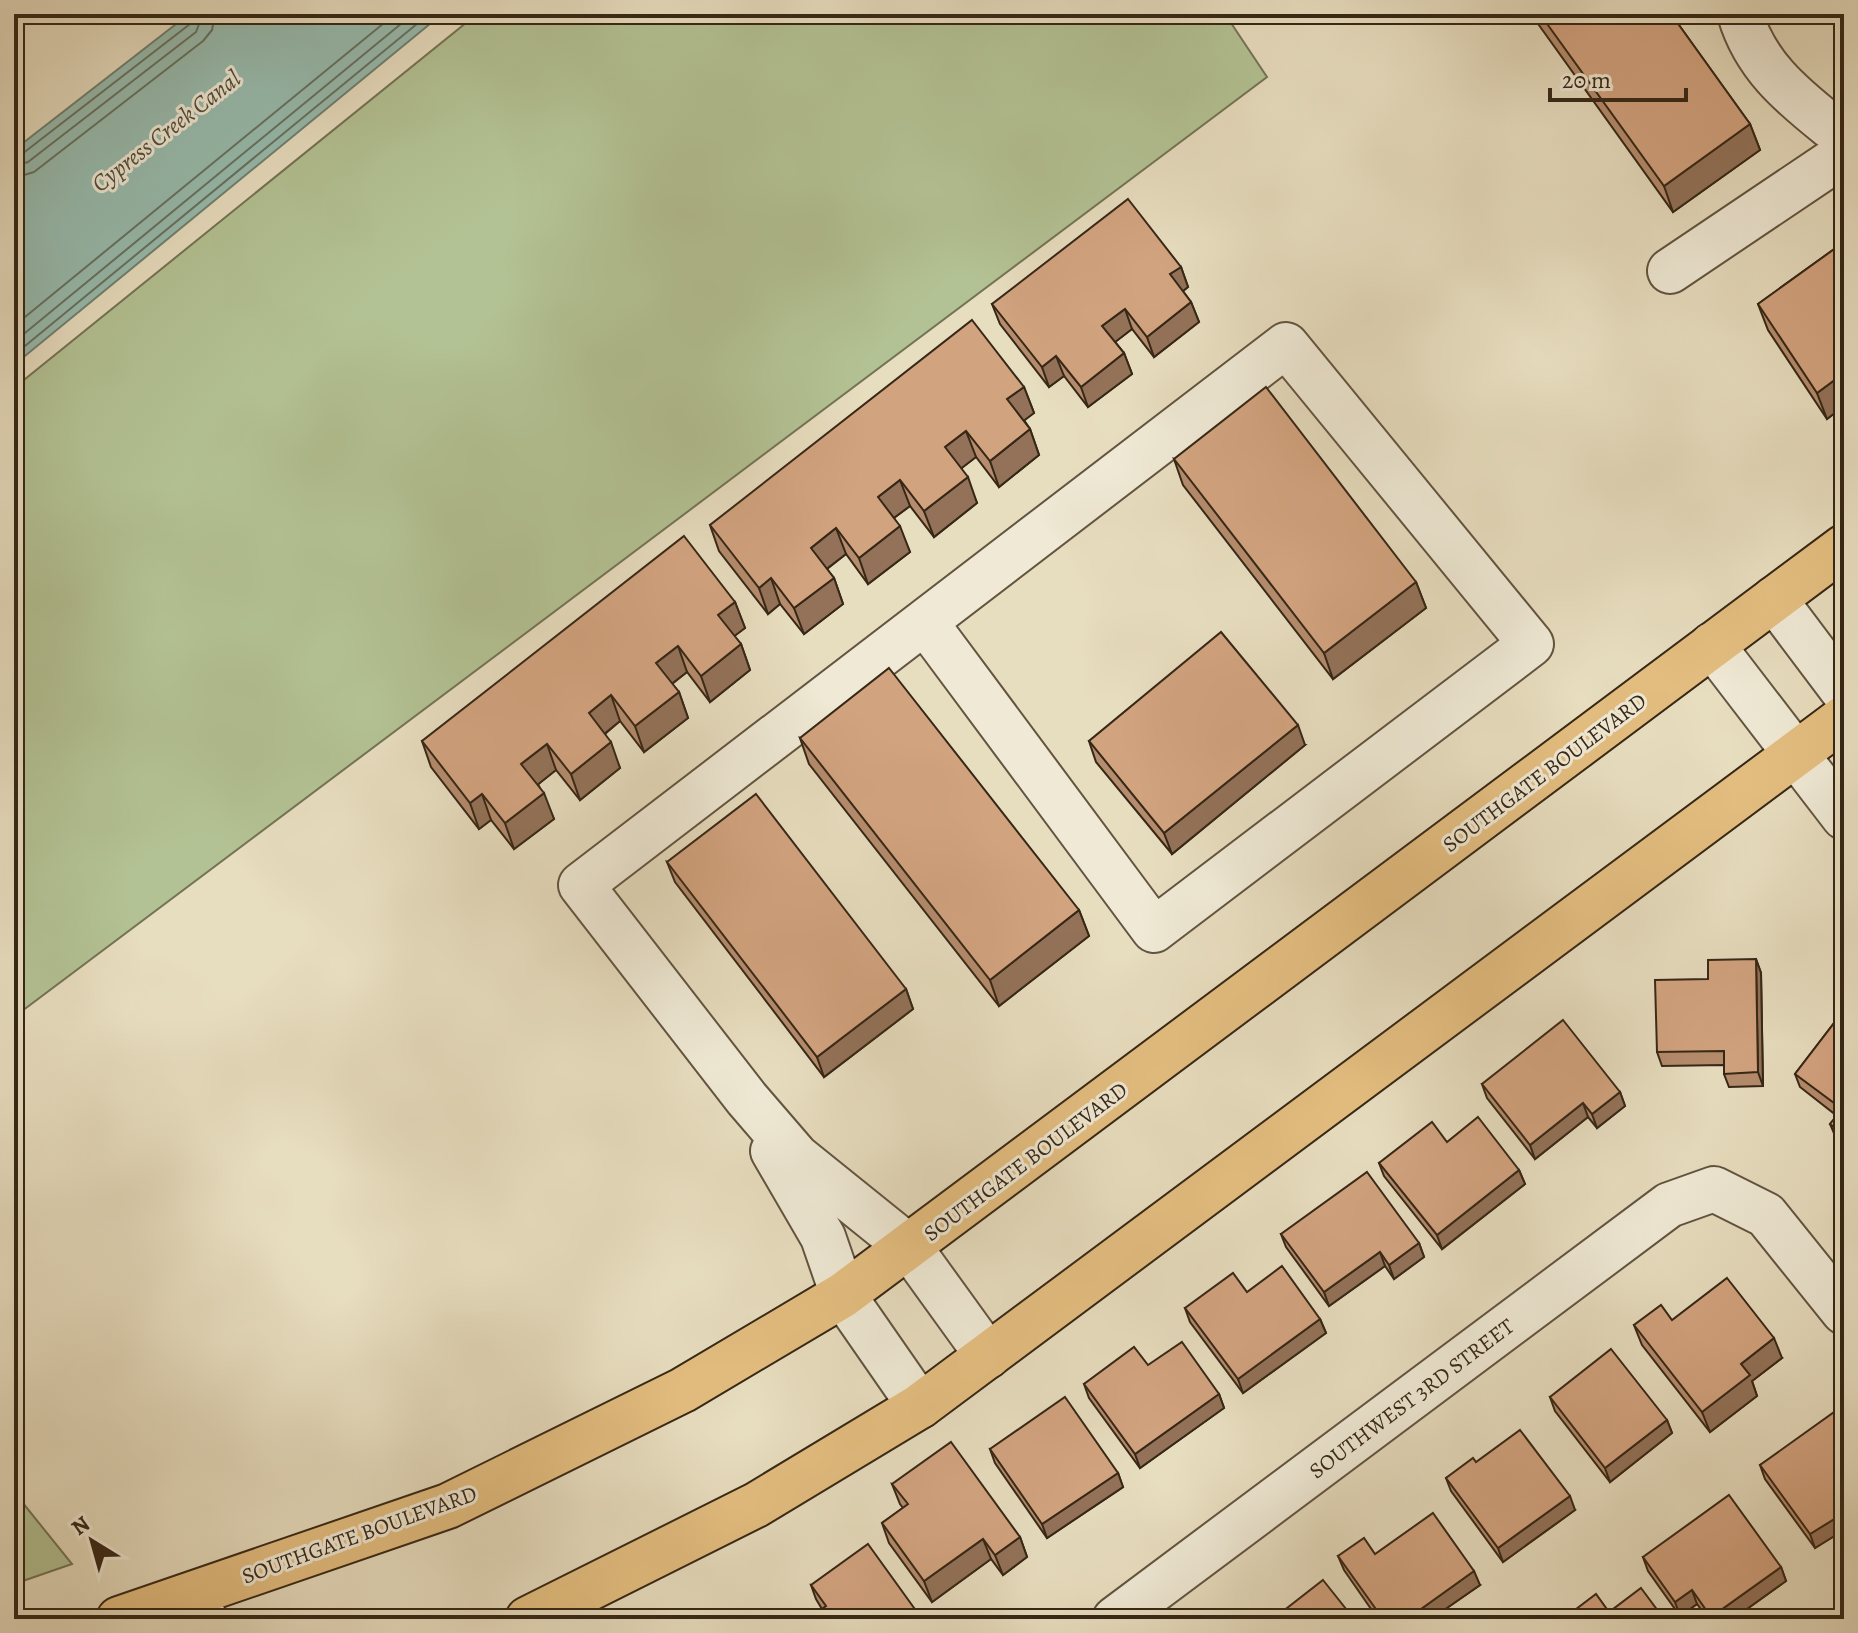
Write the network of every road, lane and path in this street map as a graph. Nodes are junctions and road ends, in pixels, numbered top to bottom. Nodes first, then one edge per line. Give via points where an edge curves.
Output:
1 (1740, 14) edge
2 (1844, 124) edge
3 (1844, 154) edge
4 (1670, 271) dead end
5 (1844, 547) edge
6 (1774, 599) junction
7 (925, 622) junction
8 (1712, 645) junction
9 (1844, 692) edge
10 (1844, 718) edge
11 (1794, 754) junction
12 (1844, 817) edge
13 (747, 1099) junction
14 (910, 1248) junction
15 (843, 1295) junction
16 (1844, 1312) edge
17 (988, 1356) junction
18 (920, 1406) junction
19 (195, 1608) edge
20 (119, 1619) edge
21 (528, 1619) edge
22 (1115, 1619) edge

1 - 2 street via 1777,83 1830,126
3 - 4 street
5 - 6 main road, SOUTHGATE BOULEVARD
6 - 8 main road, SOUTHGATE BOULEVARD
6 - 9 street
7 - 7 street via 1286,345 1531,644 1154,930
7 - 13 street via 581,885
8 - 11 street
8 - 14 main road, SOUTHGATE BOULEVARD
10 - 11 main road
11 - 12 street
11 - 17 main road
13 - 14 street via 797,1157
13 - 15 street via 823,1237
14 - 15 main road, SOUTHGATE BOULEVARD
14 - 17 street
15 - 18 street
15 - 19 main road, SOUTHGATE BOULEVARD via 683,1390 448,1506
16 - 22 street, SOUTHWEST 3RD STREET via 1766,1215 1714,1189 1669,1205
17 - 18 main road
18 - 21 main road via 756,1505
19 - 20 main road, SOUTHGATE BOULEVARD

